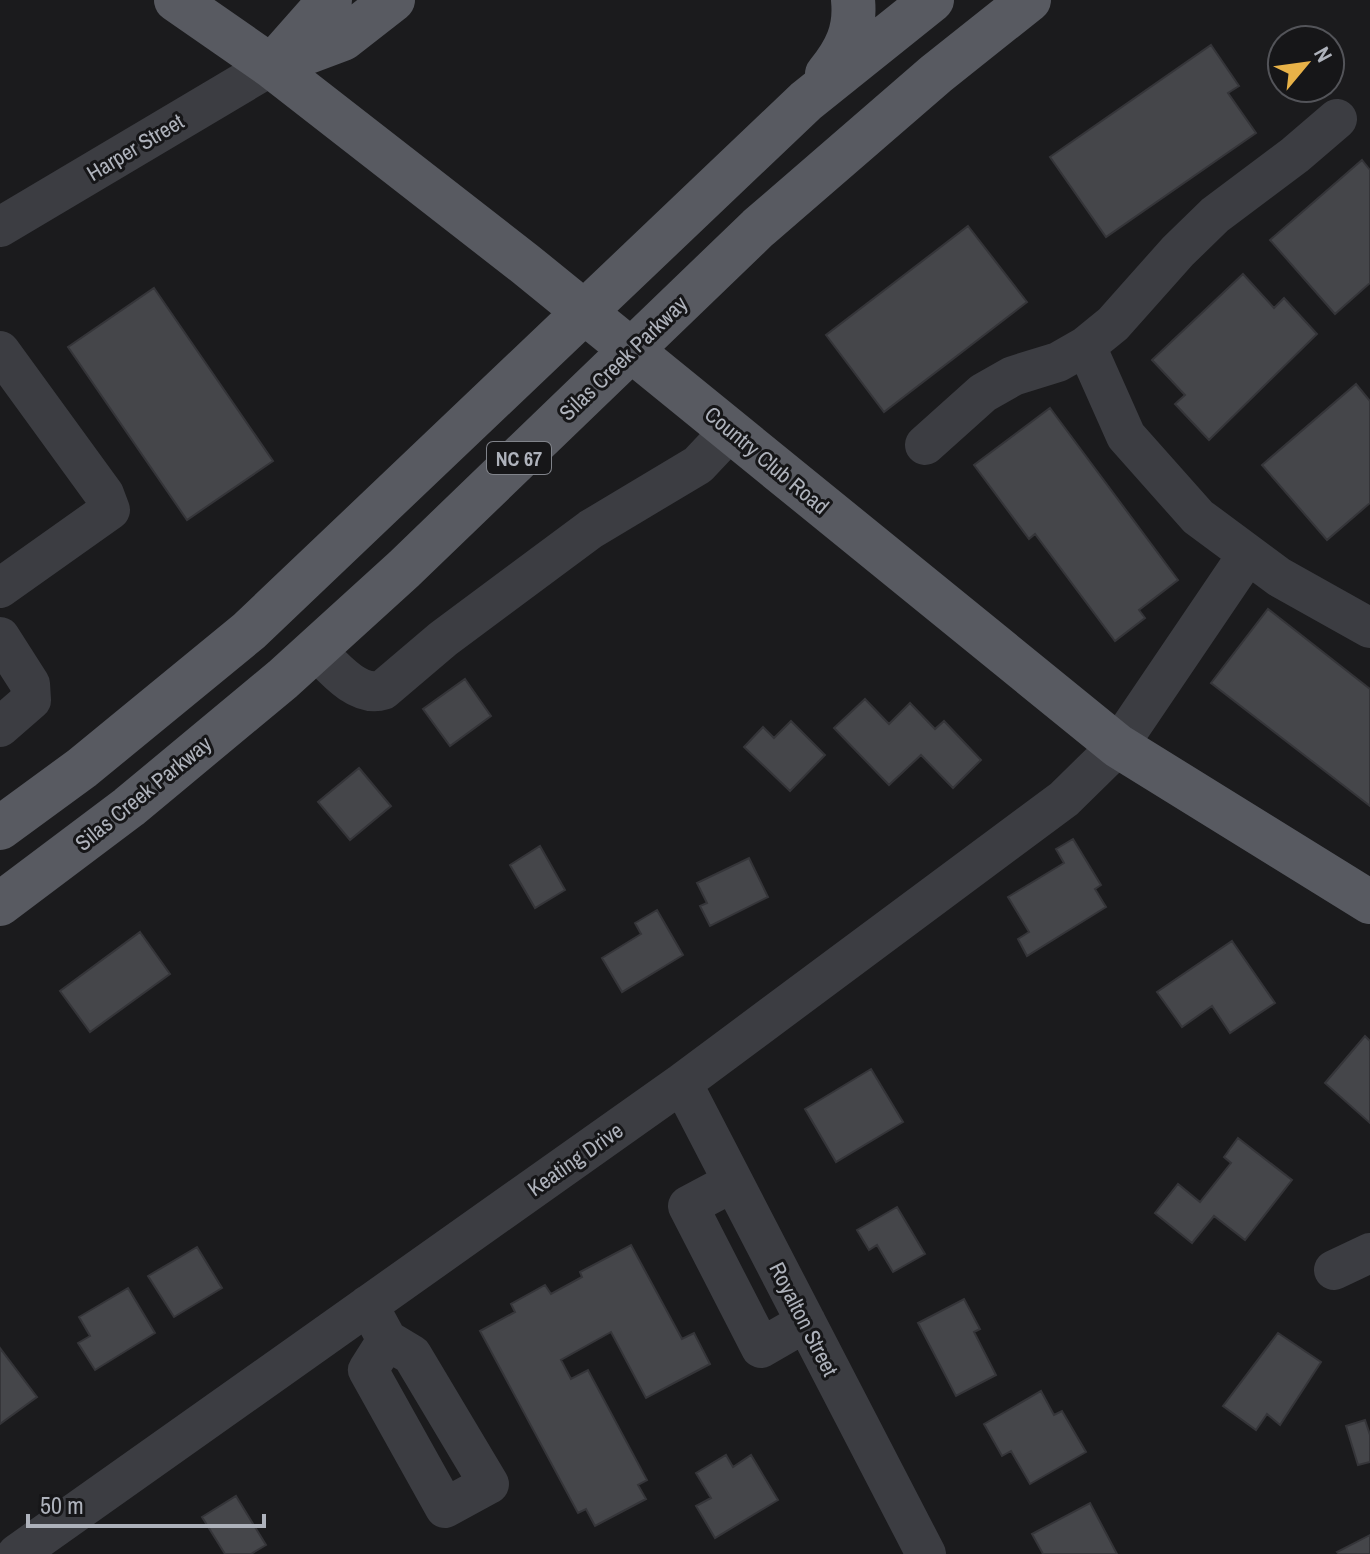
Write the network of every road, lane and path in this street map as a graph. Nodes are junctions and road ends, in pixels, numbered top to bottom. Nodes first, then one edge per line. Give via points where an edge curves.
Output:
1 (176, 0) edge
2 (330, 0) edge
3 (393, 0) edge
4 (853, 0) edge
5 (932, 0) edge
6 (1029, 3) edge
7 (271, 66) junction
8 (806, 101) junction
9 (1337, 119) dead end
10 (0, 227) edge
11 (1086, 346) junction
12 (0, 351) edge
13 (716, 417) junction
14 (925, 445) dead end
15 (1248, 554) junction
16 (0, 588) edge
17 (1367, 619) edge
18 (0, 637) edge
19 (315, 649) junction
20 (0, 727) edge
21 (1118, 746) junction
22 (0, 828) edge
23 (1370, 902) edge
24 (0, 904) edge
25 (682, 1083) junction
26 (1370, 1253) edge
27 (1334, 1270) dead end
28 (368, 1305) junction
29 (387, 1340) dead end
30 (17, 1554) edge
31 (926, 1554) edge

1 - 7 main road, Country Club Road
2 - 7 main road
3 - 7 main road via 343,39
4 - 8 main road via 853,29 842,56
5 - 8 main road, NC 67
6 - 19 main road, Silas Creek Parkway / NC 67 via 936,74 758,228
7 - 10 street, Harper Street
7 - 13 main road, Country Club Road
8 - 22 main road, NC 67 via 249,631
9 - 11 street via 1215,215
11 - 14 street via 983,393
11 - 15 street via 1126,436 1198,517
12 - 16 street via 104,494 110,510
13 - 19 street via 698,465 579,538 383,690 364,690
13 - 21 main road, Country Club Road
15 - 17 street via 1279,577
15 - 21 street, Keating Drive
18 - 20 street via 30,684 31,700
19 - 24 main road, Silas Creek Parkway / NC 67 via 129,807
21 - 23 main road, Country Club Road
21 - 25 street, Keating Drive via 1064,799
25 - 28 street, Keating Drive
25 - 31 street, Royalton Street
26 - 27 street
28 - 29 street
28 - 30 street, Keating Drive

